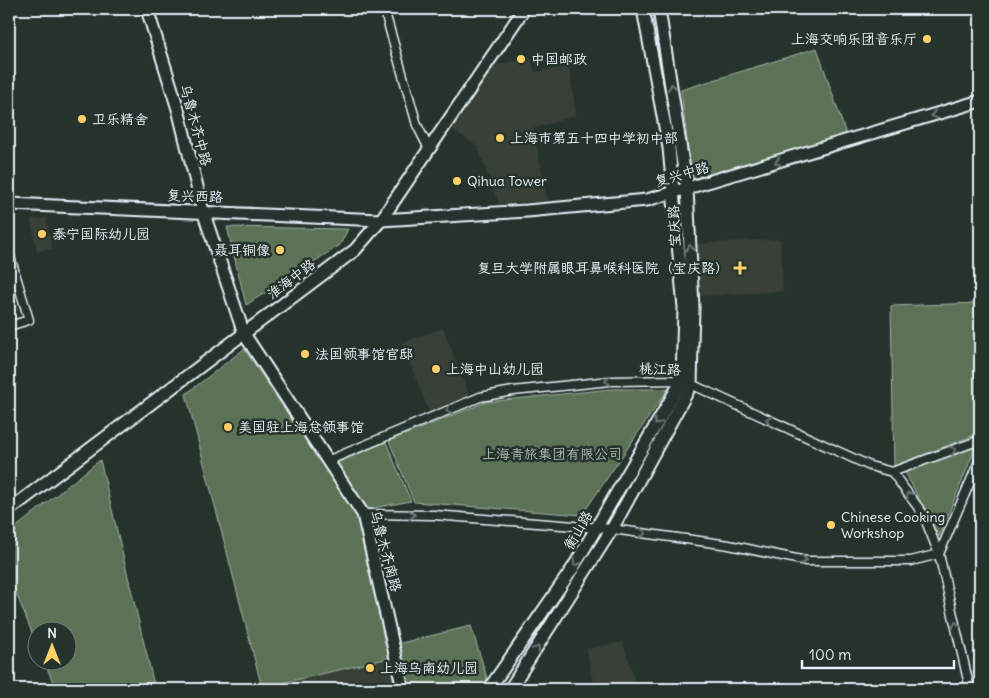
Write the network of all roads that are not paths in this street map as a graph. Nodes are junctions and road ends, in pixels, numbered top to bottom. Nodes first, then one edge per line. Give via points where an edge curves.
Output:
1 (13, 9) edge
2 (147, 9) edge
3 (384, 9) edge
4 (524, 9) edge
5 (643, 9) edge
6 (659, 9) edge
7 (9, 10) edge
8 (980, 101) edge
9 (429, 149) junction
10 (687, 189) junction
11 (673, 193) junction
12 (9, 204) edge
13 (203, 211) junction
14 (380, 220) junction
15 (9, 253) edge
16 (9, 326) edge
17 (244, 334) junction
18 (687, 382) junction
19 (980, 440) edge
20 (980, 459) edge
21 (327, 461) junction
22 (892, 472) junction
23 (9, 510) edge
24 (363, 514) junction
25 (598, 528) junction
26 (612, 529) junction
27 (939, 554) junction
28 (403, 689) edge
29 (489, 689) edge
30 (510, 689) edge
31 (970, 689) edge

1 - 7 street
2 - 13 main road, 乌鲁木齐中路 via 178,109
3 - 9 street via 416,125
4 - 9 main road, 淮海中路
5 - 11 main road, 宝庆路 via 659,89
10 -> 6 main road, 宝庆路
8 -> 10 main road, 复兴中路
9 - 14 main road, 淮海中路
10 - 11 main road, 复兴中路
18 -> 10 main road, 宝庆路 via 693,307
11 - 14 main road, 复兴中路 via 647,200
11 - 18 main road, 宝庆路
12 - 13 main road, 复兴西路
13 - 14 main road, 复兴西路
13 - 17 main road, 乌鲁木齐中路
14 - 17 main road, 淮海中路 via 355,250
15 - 16 street via 29,320
17 - 21 main road, 乌鲁木齐南路
17 - 23 main road, 淮海中路
18 -> 21 street, 桃江路 via 610,381 480,397
22 -> 18 street, 桃江路 via 870,466
18 -> 25 main road, 衡山路 via 616,492
18 - 26 main road, 衡山路
22 -> 19 street
20 - 27 street
21 - 24 main road, 乌鲁木齐南路
27 -> 22 street via 923,514
24 -> 25 street via 434,515
24 - 28 main road, 乌鲁木齐南路
25 - 26 street
25 -> 29 main road, 衡山路
26 -> 27 street via 729,545 806,561 911,561
30 -> 26 main road, 衡山路
31 -> 27 street

